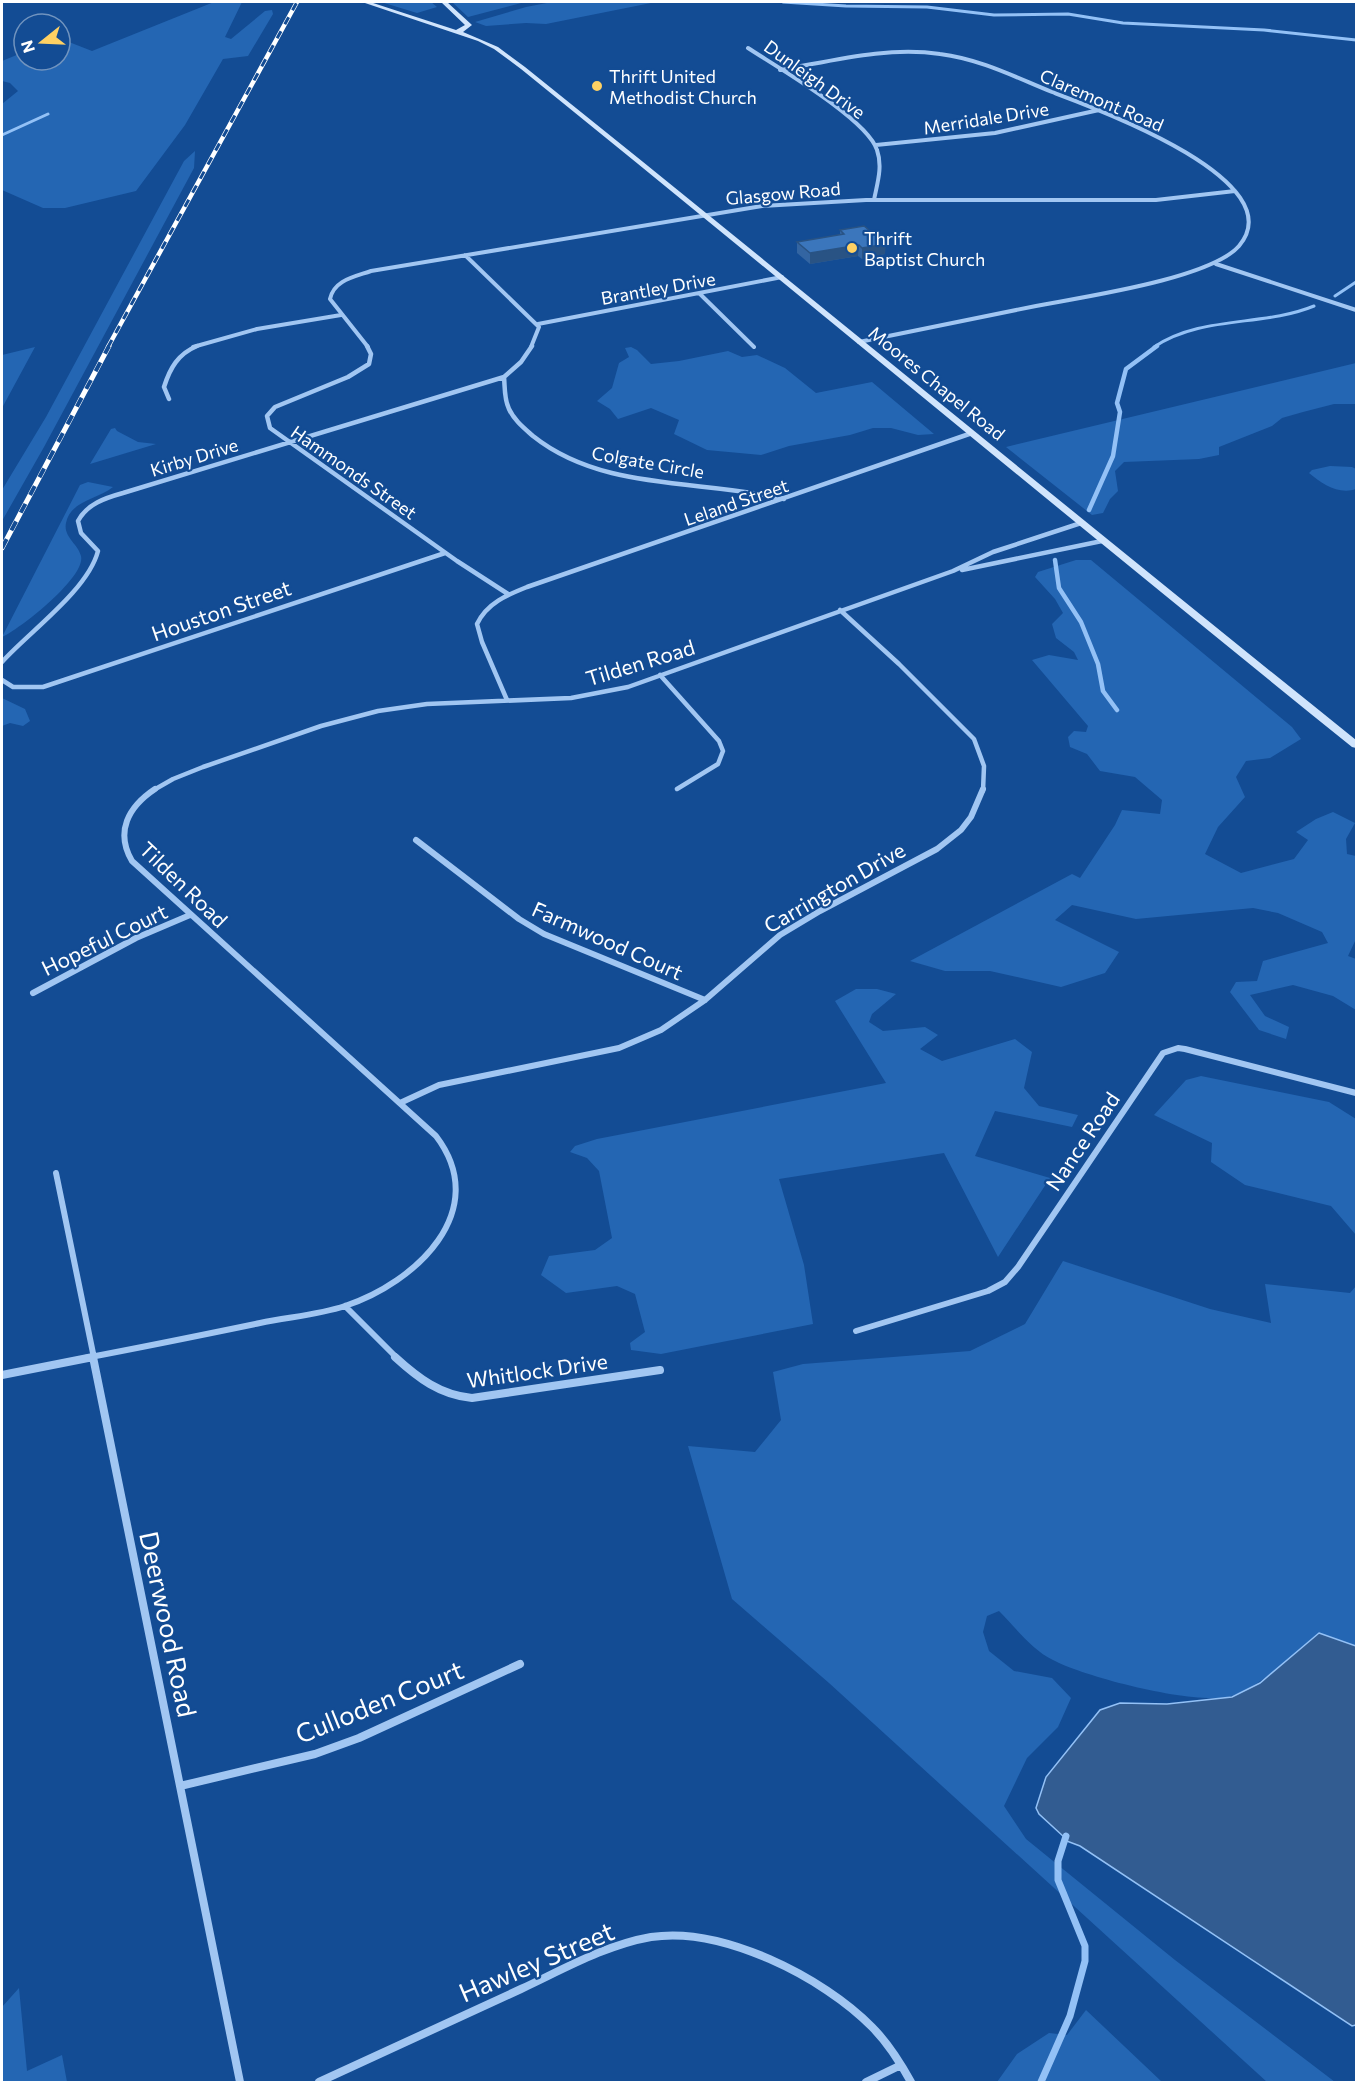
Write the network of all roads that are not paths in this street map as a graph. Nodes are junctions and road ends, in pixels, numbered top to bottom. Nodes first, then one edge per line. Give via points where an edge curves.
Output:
1 (365, 2) edge
2 (444, 2) edge
3 (469, 25) junction
4 (458, 32) junction
5 (496, 48) junction
6 (748, 48) dead end
7 (780, 70) junction
8 (1099, 110) junction
9 (876, 145) junction
10 (1235, 191) junction
11 (874, 200) junction
12 (705, 214) junction
13 (465, 255) junction
14 (1216, 264) junction
15 (782, 277) junction
16 (341, 282) joint
17 (700, 294) junction
18 (1356, 310) edge
19 (341, 315) junction
20 (538, 324) junction
21 (859, 342) junction
22 (754, 347) dead end
23 (504, 377) junction
24 (169, 399) dead end
25 (972, 433) junction
26 (288, 442) junction
27 (785, 499) junction
28 (1081, 523) junction
29 (1102, 541) junction
30 (445, 553) junction
31 (953, 572) junction
32 (508, 594) junction
33 (840, 610) junction
34 (2, 662) edge
35 (660, 675) junction
36 (4, 682) edge
37 (507, 700) junction
38 (1356, 744) edge
39 (676, 789) dead end
40 (416, 840) dead end
41 (190, 915) junction
42 (33, 993) dead end
43 (705, 1000) junction
44 (1356, 1093) edge
45 (400, 1103) junction
46 (56, 1173) dead end
47 (345, 1306) junction
48 (856, 1330) dead end
49 (92, 1357) junction
50 (660, 1370) dead end
51 (2, 1375) edge
52 (520, 1664) dead end
53 (180, 1786) junction
54 (902, 2065) junction
55 (240, 2082) edge
56 (319, 2082) edge
57 (866, 2082) edge
58 (911, 2082) edge

1 - 4 main road
2 - 3 main road
3 - 4 main road
3 - 5 main road
4 - 5 main road
5 - 12 main road, Moores Chapel Road
6 - 7 street, Dunleigh Drive
7 - 8 street, Claremont Road via 889,52 936,53 966,58
7 - 9 street, Dunleigh Drive via 856,123
8 - 9 street, Merridale Drive via 995,133
8 - 10 street, Claremont Road via 1178,148
9 - 11 street, Dunleigh Drive via 881,166
10 - 11 street, Glasgow Road via 1127,201
10 - 14 street, Claremont Road via 1249,211 1250,227 1244,241
11 - 12 street, Glasgow Road via 788,204
12 - 13 street, Glasgow Road
12 - 15 main road, Moores Chapel Road
13 - 16 street, Glasgow Road via 371,271
13 - 20 street
14 - 18 street
14 - 21 street, Claremont Road via 1161,281
15 - 17 street, Brantley Drive
15 - 21 main road, Moores Chapel Road
16 - 19 street, Hammonds Street via 330,295
17 - 20 street, Brantley Drive
17 - 22 street
19 - 24 street via 197,345 181,355 167,376 164,387
19 - 26 street, Hammonds Street via 369,348 371,360 360,372 270,411 270,428
20 - 23 street via 537,334 520,363
21 - 25 main road, Moores Chapel Road
23 - 26 street, Kirby Drive
23 - 27 street, Colgate Circle via 507,403 518,422 544,446 569,460 633,477
25 - 27 street, Leland Street
25 - 28 main road, Moores Chapel Road
26 - 30 street, Hammonds Street
26 - 34 street, Kirby Drive via 114,496 86,510 78,525 98,551 96,564
27 - 32 street, Leland Street
28 - 29 main road, Moores Chapel Road
28 - 31 street, Tilden Road via 993,552
29 - 31 street, Tilden Road
29 - 38 main road, Moores Chapel Road
30 - 32 street, Hammonds Street
30 - 36 street, Houston Street via 51,685 24,689
31 - 33 street, Tilden Road
32 - 37 street via 484,612 477,624
33 - 35 street, Tilden Road
33 - 43 street, Carrington Drive via 974,740 984,766 980,802 947,843 794,925 763,947
35 - 37 street, Tilden Road via 594,696
35 - 39 street via 719,741 723,752 718,764
37 - 41 street, Tilden Road via 433,703 366,713 173,780 148,794 123,825 124,848 138,868
40 - 43 street, Farmwood Court via 544,934
41 - 42 street, Hopeful Court via 136,938
41 - 45 street, Tilden Road
43 - 45 street, Carrington Drive via 661,1030 619,1048 462,1079
44 - 48 street, Nance Road via 1196,1051 1178,1048 1163,1053 1005,1282 969,1298
45 - 47 street, Tilden Road via 446,1147 453,1162 457,1183 451,1218 437,1245 415,1267
46 - 49 street, Deerwood Road
47 - 49 street, Tilden Road
47 - 50 street, Whitlock Drive via 424,1381 457,1397
49 - 51 street, Tilden Road
49 - 53 street, Deerwood Road
52 - 53 street, Culloden Court via 359,1738 315,1754
53 - 55 street, Deerwood Road
54 - 56 street, Hawley Street via 865,2021 817,1986 756,1954 721,1942 670,1935 592,1956
54 - 57 street
54 - 58 street, Hawley Street

